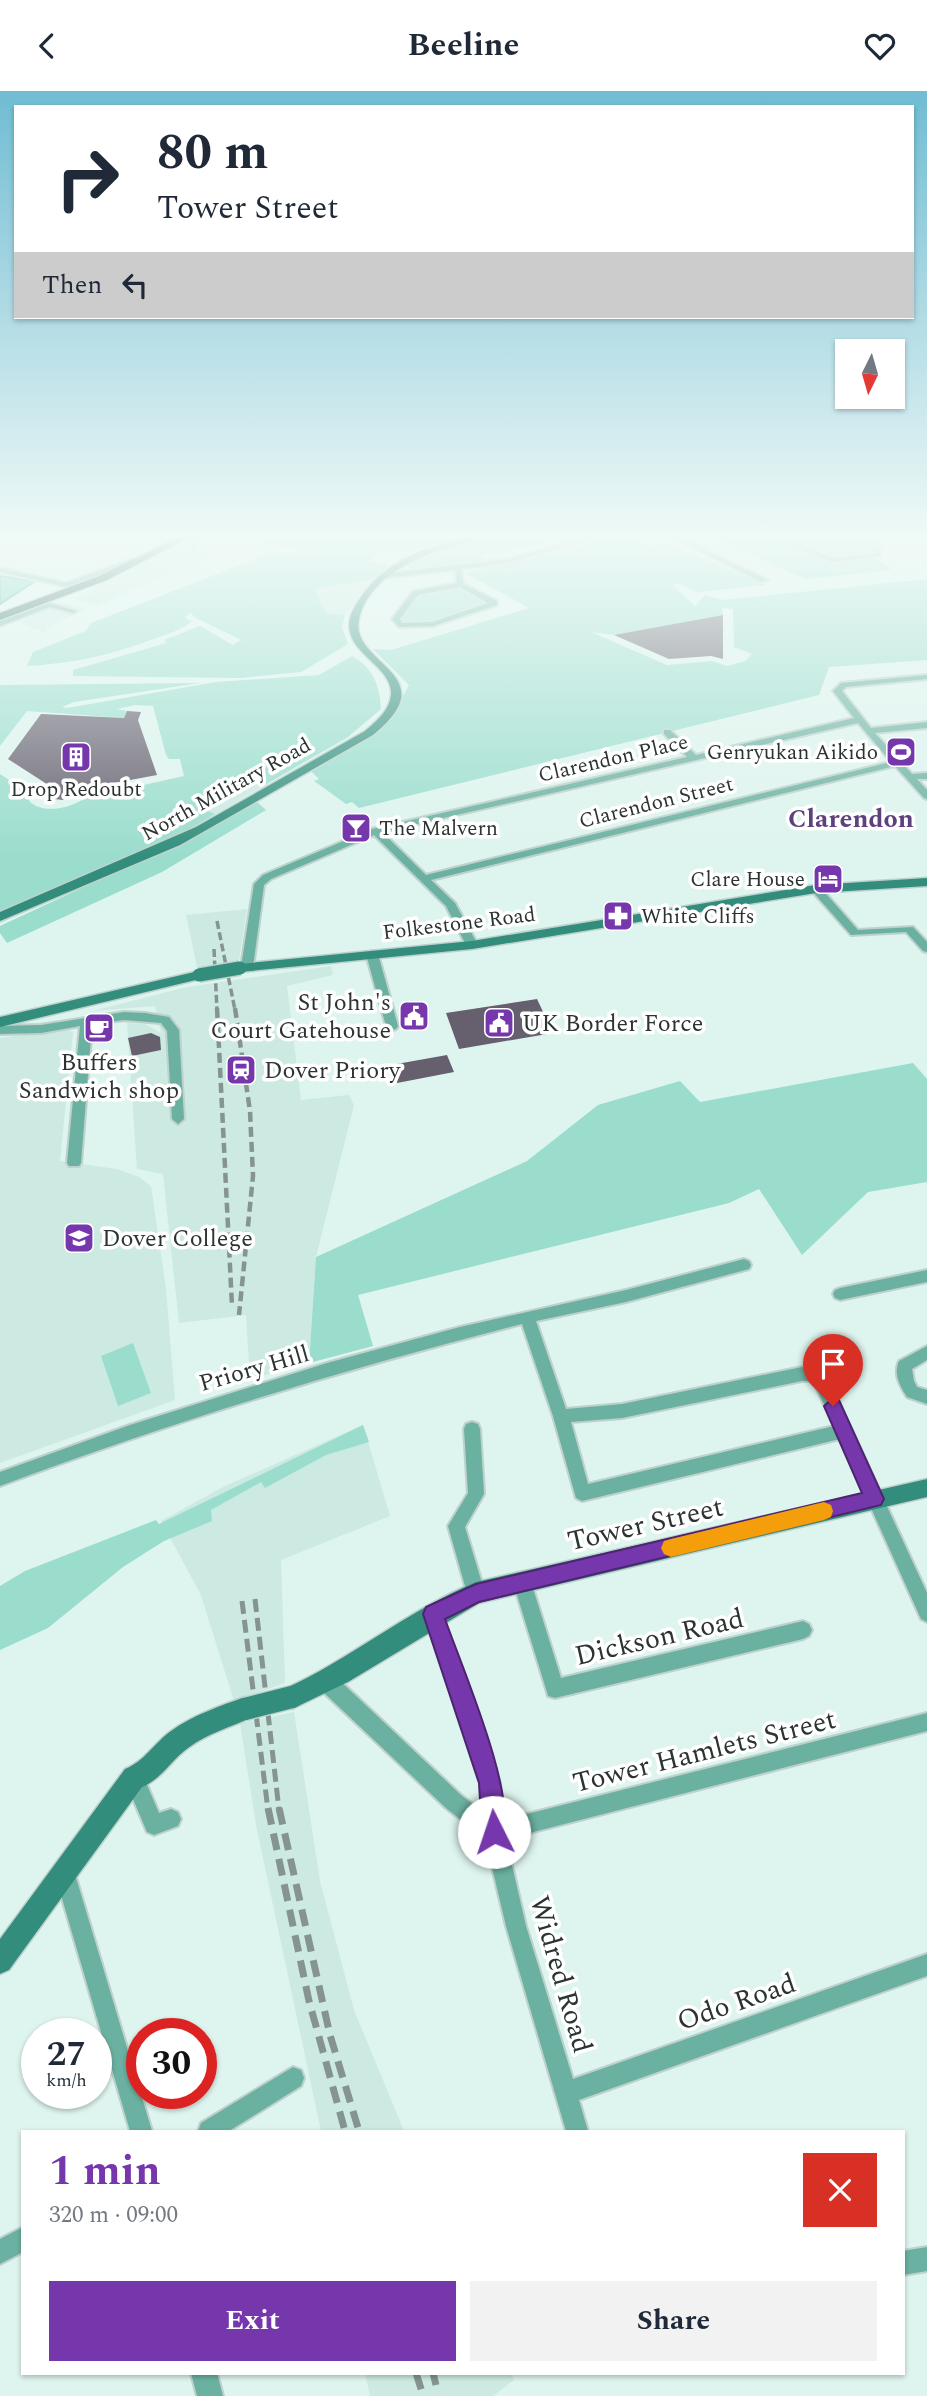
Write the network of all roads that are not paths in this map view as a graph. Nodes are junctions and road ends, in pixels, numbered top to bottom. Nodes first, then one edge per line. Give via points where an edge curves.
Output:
1 (361, 644) edge
2 (927, 677) edge
3 (859, 720) junction
4 (927, 725) edge
5 (868, 731) junction
6 (667, 732) dead end
7 (694, 758) junction
8 (897, 763) junction
9 (927, 776) edge
10 (909, 777) junction
11 (927, 796) edge
12 (375, 831) junction
13 (425, 879) junction
14 (927, 882) edge
15 (816, 889) junction
16 (0, 917) edge
17 (472, 945) junction
18 (927, 949) edge
19 (372, 954) junction
20 (244, 968) junction
21 (27, 1017) junction
22 (0, 1022) edge
23 (86, 1022) junction
24 (392, 1026) dead end
25 (47, 1028) junction
26 (0, 1030) edge
27 (178, 1119) dead end
28 (74, 1163) dead end
29 (744, 1265) dead end
30 (927, 1276) edge
31 (840, 1294) dead end
32 (527, 1317) junction
33 (927, 1352) edge
34 (927, 1397) edge
35 (561, 1416) junction
36 (472, 1429) dead end
37 (844, 1431) junction
38 (0, 1479) edge
39 (927, 1488) edge
40 (874, 1499) junction
41 (918, 1571) edge
42 (522, 1582) junction
43 (476, 1593) junction
44 (927, 1613) edge
45 (433, 1614) junction
46 (803, 1630) dead end
47 (328, 1683) junction
48 (927, 1722) edge
49 (134, 1778) junction
50 (171, 1819) dead end
51 (494, 1832) junction
52 (64, 1871) junction
53 (0, 1961) edge
54 (927, 1965) edge
55 (293, 2078) dead end
56 (566, 2093) junction
57 (141, 2130) edge
58 (211, 2130) edge
59 (577, 2130) edge
60 (21, 2240) edge
61 (0, 2252) edge
62 (927, 2259) edge
63 (905, 2263) edge
64 (205, 2375) edge
65 (210, 2396) edge

1 - 16 street, North Military Road via 393,681 396,693 388,713 372,729 199,830
2 - 3 street via 844,685 837,691
3 - 5 street
3 - 7 street, Clarendon Place
4 - 5 street
5 - 8 street
6 - 7 street
7 - 12 street, Clarendon Place
8 - 10 street
8 - 13 street, Clarendon Street
9 - 10 street
10 - 11 street
12 - 13 street
12 - 20 street, Clarendon Place via 258,884
13 - 17 street via 452,905
14 - 15 street, Folkestone Road
15 - 17 street, Folkestone Road
15 - 18 street via 855,933 909,929
17 - 19 street, Folkestone Road
19 - 20 street, Folkestone Road
19 - 24 street
20 - 21 street, Folkestone Road, bridge
21 - 22 street, Folkestone Road
21 - 25 street via 32,1025
23 - 25 street
23 - 27 street via 145,1017 170,1023
23 - 28 street
25 - 26 street
29 - 32 street, Priory Hill
30 - 31 street
32 - 35 street
32 - 38 street, Priory Hill via 187,1411
33 - 34 street via 904,1366 912,1392
35 - 37 street via 622,1411 802,1374 815,1375 821,1381
35 - 37 street via 582,1493
36 - 43 street via 476,1493 456,1526
37 - 40 street
39 - 40 street, Tower Street
40 - 41 street
40 - 42 street, Tower Street
41 - 44 street
42 - 43 street, Tower Street
42 - 46 street, Dickson Road via 555,1689
43 - 45 street, Tower Street
45 - 47 street, Tower Street
45 - 51 street, Widred Road via 491,1783
47 - 49 street, Tower Street, bridge via 204,1723 170,1746 145,1775
47 - 51 street via 454,1803
48 - 51 street, Tower Hamlets Street
49 - 50 street via 154,1825
49 - 52 street, Tower Street
51 - 56 street, Widred Road via 516,1926
52 - 53 street, Tower Street
52 - 57 street
54 - 56 street, Odo Road
55 - 58 street
56 - 59 street, Widred Road
60 - 61 street
62 - 63 street
64 - 65 street

